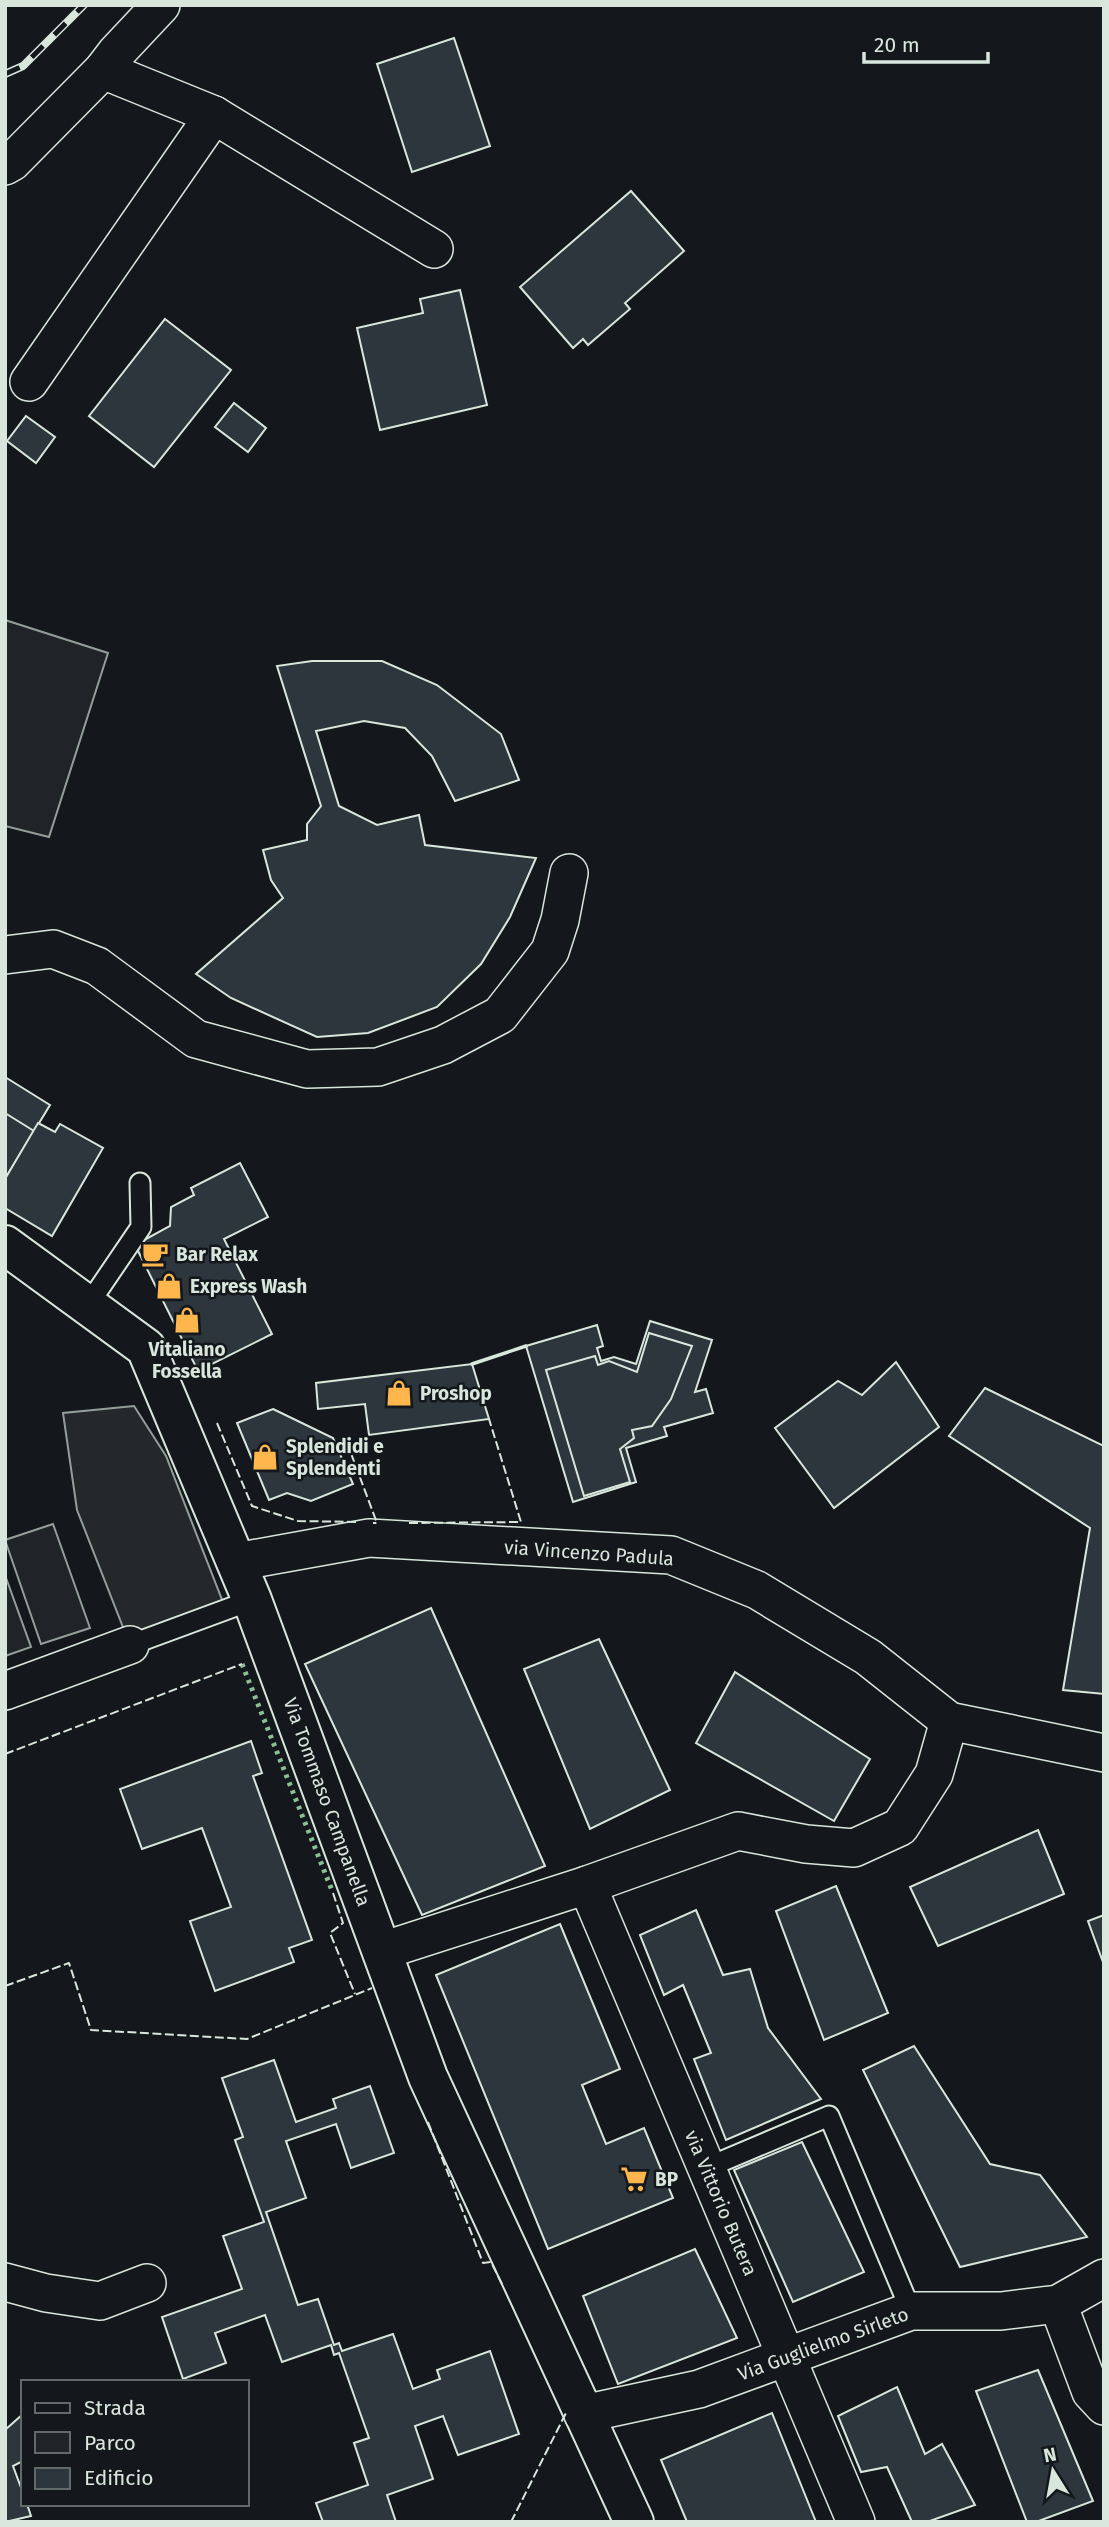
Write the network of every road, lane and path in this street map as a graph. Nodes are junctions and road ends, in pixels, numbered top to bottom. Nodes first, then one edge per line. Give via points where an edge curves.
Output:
1 (161, 5) edge
2 (103, 70) junction
3 (214, 116) junction
4 (5, 166) edge
5 (434, 249) dead end
6 (29, 382) dead end
7 (569, 873) dead end
8 (5, 955) edge
9 (140, 1183) dead end
10 (5, 1245) edge
11 (88, 1305) junction
12 (236, 1562) junction
13 (252, 1600) junction
14 (130, 1645) joint
15 (5, 1690) edge
16 (949, 1721) junction
17 (1104, 1753) edge
18 (587, 1885) junction
19 (382, 1951) junction
20 (706, 2168) junction
21 (1104, 2278) edge
22 (5, 2282) edge
23 (147, 2283) dead end
24 (1058, 2304) junction
25 (911, 2311) junction
26 (786, 2356) junction
27 (1104, 2406) edge
28 (583, 2414) junction
29 (634, 2522) edge
30 (856, 2522) edge

1 - 2 street
2 - 3 street
2 - 4 street
3 - 5 street
3 - 6 street
7 - 8 street via 550,951 500,1015 443,1045 378,1067 307,1069 196,1039 97,966 52,949
9 - 11 lane via 141,1227
10 - 11 street, Via Tommaso Campanella
11 - 12 street, Via Tommaso Campanella via 146,1349
12 - 13 street, Via Tommaso Campanella
12 - 16 street, via Vincenzo Padula via 369,1538 671,1555 757,1590 868,1657
13 - 14 lane
13 - 19 street, Via Tommaso Campanella
14 - 15 street
16 - 17 street, via Vincenzo Padula
16 - 18 street via 934,1774 900,1827 877,1838 854,1848 738,1831
18 - 19 street
18 - 20 street, via Vittorio Butera
19 - 28 street, Via Tommaso Campanella via 428,2077
20 - 25 lane via 829,2116
20 - 26 street, via Vittorio Butera
21 - 24 street, Via Guglielmo Sirleto
22 - 23 street via 100,2301
24 - 25 street, Via Guglielmo Sirleto via 1001,2311
24 - 27 street via 1091,2392
25 - 26 street, Via Guglielmo Sirleto
26 - 28 street, Via Guglielmo Sirleto via 699,2389
26 - 30 street, via Vittorio Butera
28 - 29 street, Via Tommaso Campanella

